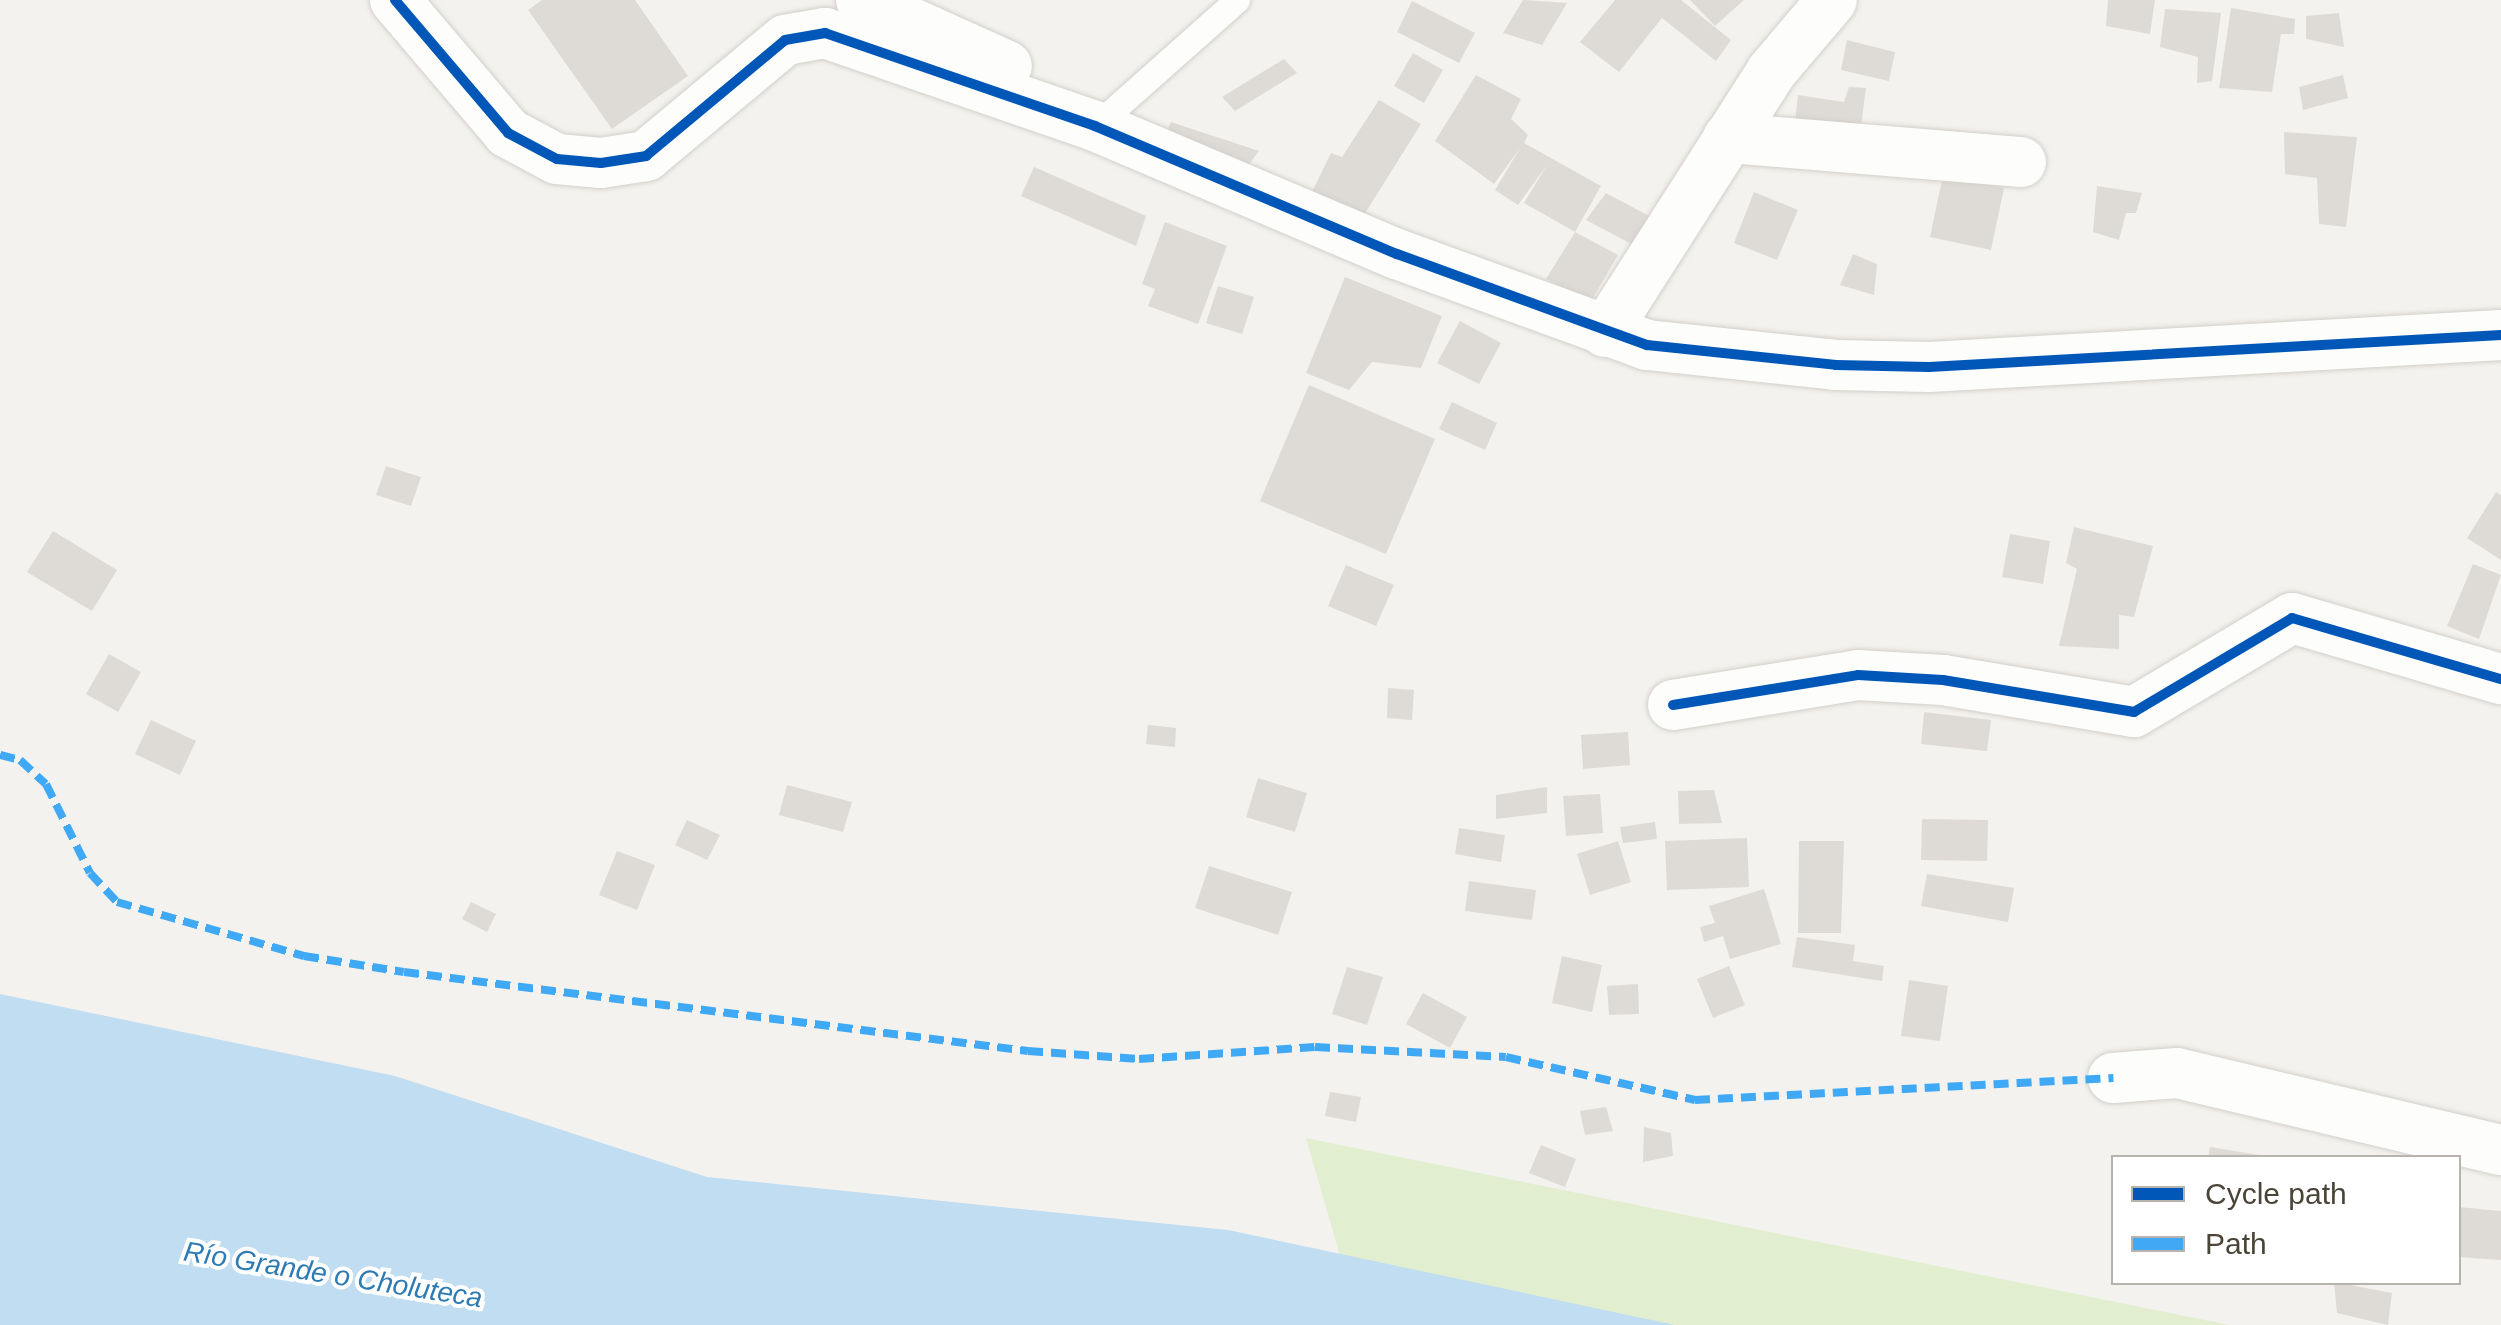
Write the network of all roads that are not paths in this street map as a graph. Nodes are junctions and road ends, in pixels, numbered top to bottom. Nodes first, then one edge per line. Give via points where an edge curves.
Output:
1 (395, 0) edge
2 (861, 0) edge
3 (1237, 0) edge
4 (1832, 0) edge
5 (1094, 126) junction
6 (1728, 138) junction
7 (2022, 162) dead end
8 (1604, 332) junction
9 (2501, 336) edge
10 (2501, 679) edge
11 (1673, 705) dead end
12 (2112, 1078) dead end
13 (2501, 1150) edge

1 - 5 street via 508,132 574,163 646,156 802,33 825,33
2 - 5 street via 1036,79
3 - 5 lane
4 - 6 street via 1771,72
5 - 8 street via 1397,254
6 - 7 street
6 - 8 street
8 - 9 street via 1661,346 1929,367
10 - 11 street via 2292,618 2134,712 1943,680 1858,675
12 - 13 street via 2177,1073

